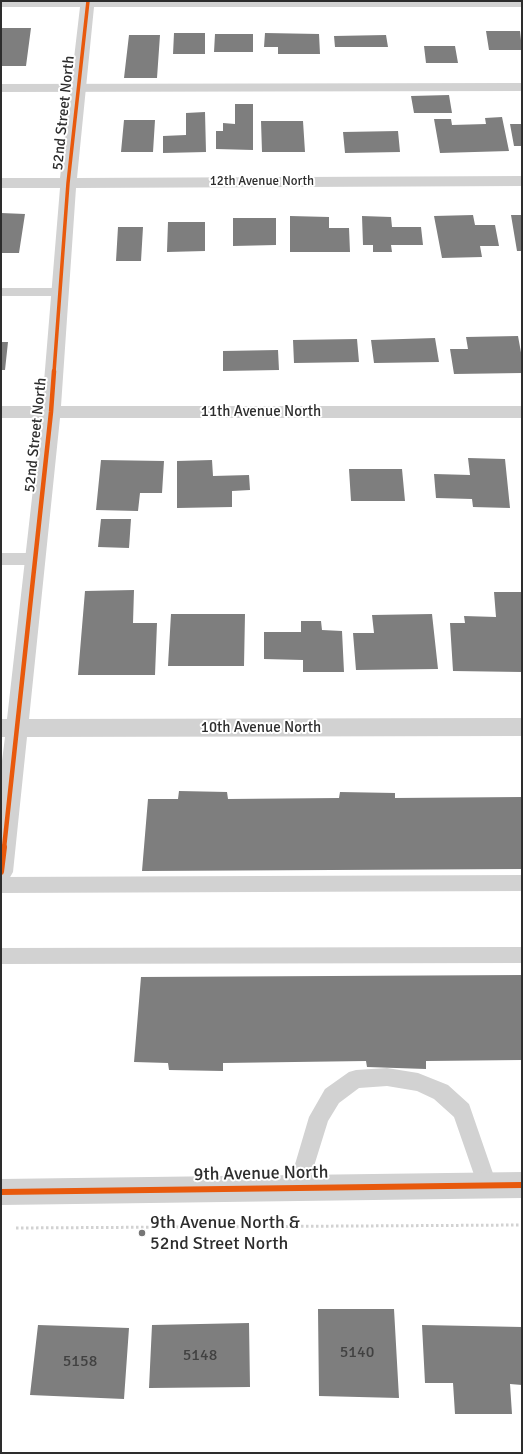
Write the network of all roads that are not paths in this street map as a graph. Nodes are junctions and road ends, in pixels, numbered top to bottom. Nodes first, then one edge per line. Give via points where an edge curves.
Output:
1 (88, 2) edge
2 (522, 2) edge
3 (1, 4) edge
4 (522, 87) edge
5 (1, 88) edge
6 (79, 88) junction
7 (522, 181) edge
8 (1, 183) edge
9 (68, 183) junction
10 (1, 292) edge
11 (60, 292) junction
12 (1, 412) edge
13 (51, 412) junction
14 (522, 412) edge
15 (1, 559) edge
16 (35, 559) junction
17 (522, 727) edge
18 (9, 728) edge
19 (1, 872) edge
20 (522, 883) edge
21 (1, 885) edge
22 (522, 955) edge
23 (1, 956) edge
24 (487, 1185) junction
25 (522, 1185) edge
26 (298, 1188) junction
27 (1, 1192) edge

1 - 2 street
1 - 3 street
1 - 6 street, 52nd Street North
4 - 6 lane
5 - 6 lane
6 - 9 street, 52nd Street North
7 - 9 street, 12th Avenue North
8 - 9 street, 12th Avenue North
9 - 11 street, 52nd Street North
10 - 11 lane
11 - 13 street, 52nd Street North
12 - 13 street, 11th Avenue North
13 - 14 street, 11th Avenue North
13 - 16 street, 52nd Street North
15 - 16 lane
16 - 18 street, 52nd Street North
17 - 18 street, 10th Avenue North
18 - 19 street, 52nd Street North
20 - 21 lane
22 - 23 lane
24 - 25 street, 9th Avenue North
24 - 26 street, 9th Avenue North
24 - 26 lane via 462,1111 441,1092 418,1082 387,1077 356,1079 332,1096 319,1117
26 - 27 street, 9th Avenue North

